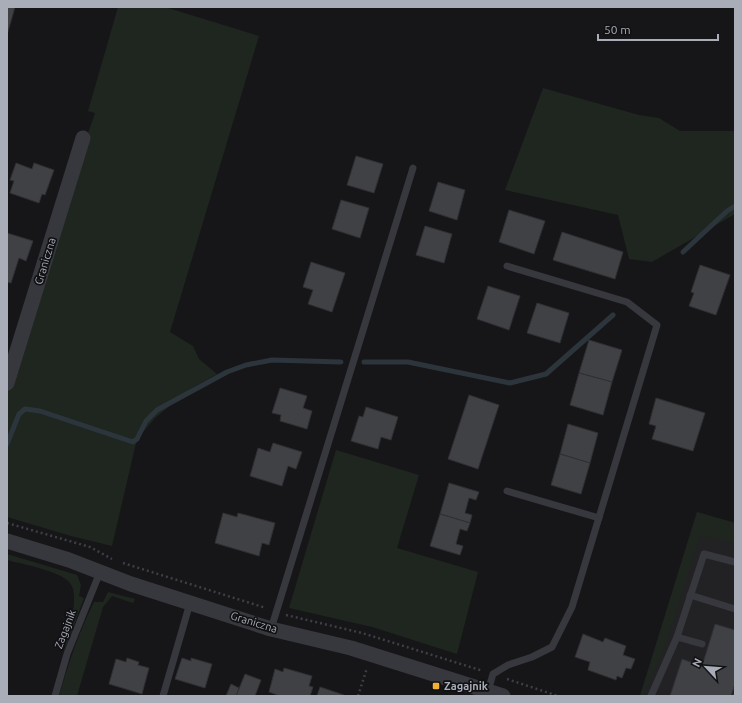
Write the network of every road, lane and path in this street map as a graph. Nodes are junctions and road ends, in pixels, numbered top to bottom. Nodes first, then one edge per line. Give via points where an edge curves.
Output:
1 (83, 138) dead end
2 (413, 168) dead end
3 (507, 266) dead end
4 (7, 383) edge
5 (507, 491) dead end
6 (599, 518) junction
7 (7, 541) edge
8 (735, 562) edge
9 (100, 572) junction
10 (690, 595) junction
11 (190, 603) junction
12 (735, 609) edge
13 (272, 628) junction
14 (677, 636) junction
15 (702, 644) dead end
16 (372, 654) junction
17 (488, 691) junction
18 (55, 696) edge
19 (163, 696) edge
20 (358, 696) edge
21 (503, 696) edge
22 (651, 696) edge

1 - 4 street, Graniczna
2 - 13 lane
3 - 6 lane via 627,302 657,325
5 - 6 lane
6 - 17 lane via 572,607 552,647 493,674
7 - 9 street, Graniczna
8 - 10 lane via 704,554
9 - 11 street, Graniczna
9 - 18 lane, Zagajnik via 67,654
10 - 12 lane
10 - 14 lane
11 - 13 street, Graniczna
11 - 19 lane
13 - 16 street, Graniczna
14 - 15 lane
14 - 22 lane
16 - 17 street, Graniczna
16 - 20 path
17 - 21 street, Graniczna

